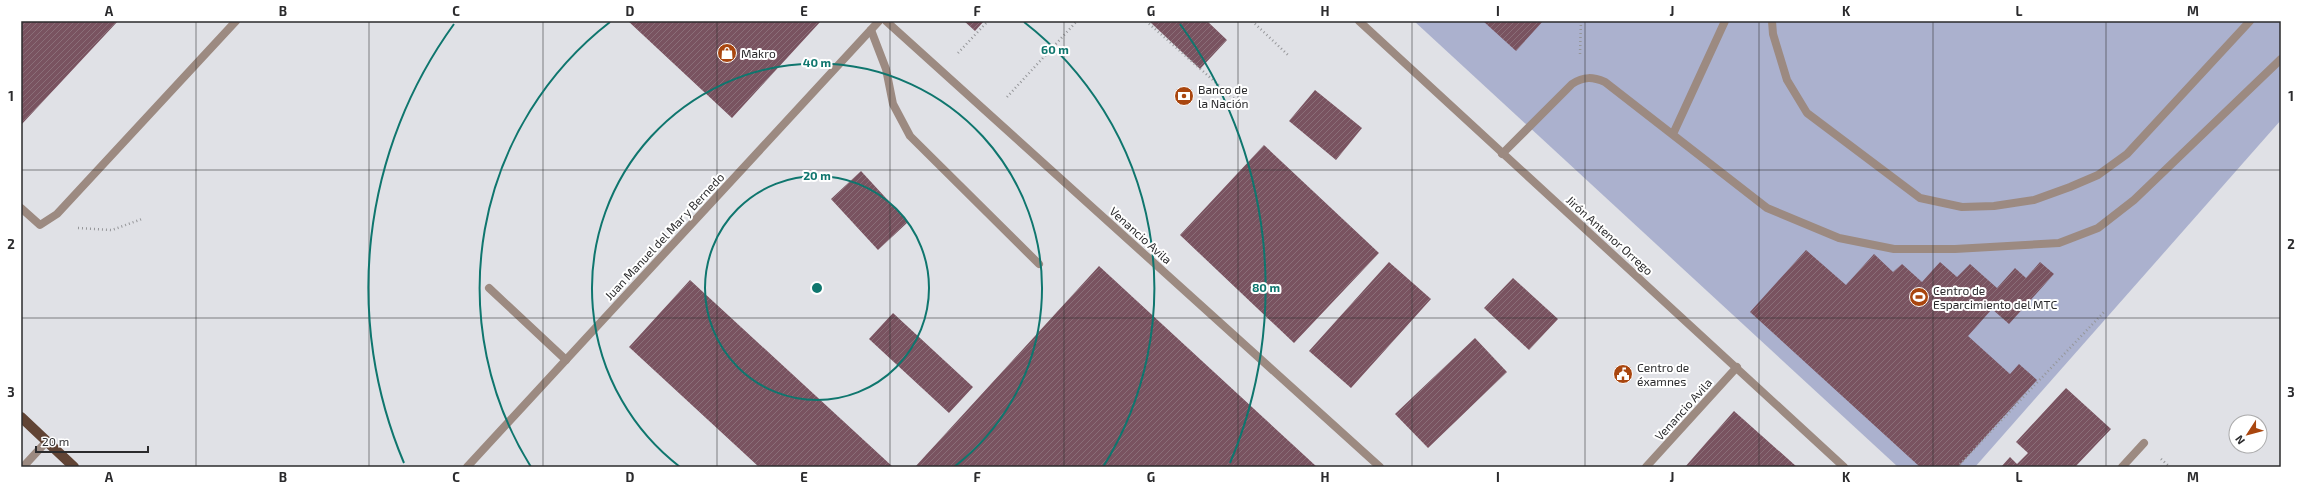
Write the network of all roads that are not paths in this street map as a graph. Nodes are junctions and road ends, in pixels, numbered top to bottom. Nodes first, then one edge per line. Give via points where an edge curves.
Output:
1 (236, 21) edge
2 (879, 21) edge
3 (886, 21) edge
4 (1359, 21) edge
5 (1725, 21) edge
6 (1772, 21) edge
7 (2250, 21) edge
8 (871, 30) junction
9 (2281, 59) edge
10 (1673, 134) junction
11 (1502, 154) junction
12 (21, 208) edge
13 (1039, 264) dead end
14 (489, 288) dead end
15 (566, 360) junction
16 (1737, 367) junction
17 (21, 417) edge
18 (47, 441) junction
19 (2144, 443) dead end
20 (23, 467) edge
21 (74, 467) edge
22 (467, 467) edge
23 (1380, 467) edge
24 (1646, 467) edge
25 (1844, 467) edge
26 (2122, 467) edge

1 - 12 street via 57,214 40,225
2 - 8 street, Juan Manuel del Mar y Bernedo
3 - 23 street, Venancio Avila
4 - 11 street, Jirón Antenor Orrego
5 - 10 street
6 - 7 street via 1773,34 1787,80 1807,113 1920,198 1962,207 1994,206 2034,200 2098,175 2127,154
8 - 13 street via 886,69 894,104 910,136
8 - 15 street, Juan Manuel del Mar y Bernedo
9 - 10 street via 2134,200 2098,228 2058,243 1955,249 1894,249 1839,238 1767,208
10 - 11 street via 1605,82 1596,78 1580,78
11 - 16 street, Jirón Antenor Orrego
14 - 15 street
15 - 22 street, Juan Manuel del Mar y Bernedo
16 - 24 street, Venancio Avila
16 - 25 street, Jirón Antenor Orrego
17 - 18 main road
18 - 20 street
18 - 21 main road
19 - 26 street

